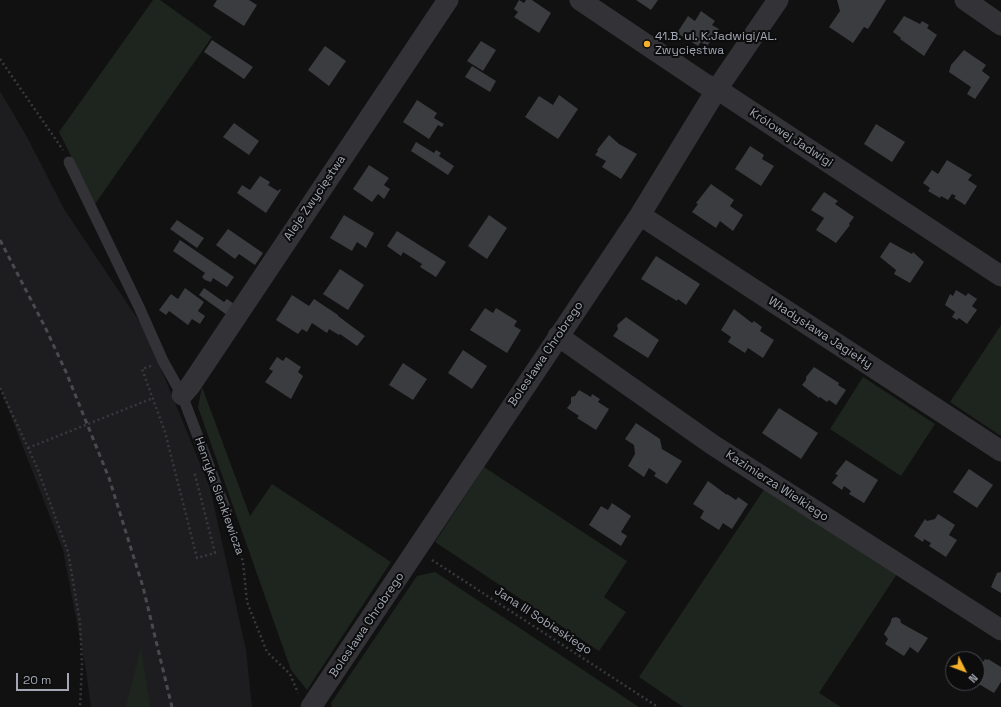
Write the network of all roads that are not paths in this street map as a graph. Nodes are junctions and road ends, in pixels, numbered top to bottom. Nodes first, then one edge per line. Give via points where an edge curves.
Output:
1 (448, 0) edge
2 (580, 0) edge
3 (778, 0) edge
4 (965, 0) edge
5 (1001, 25) edge
6 (717, 89) junction
7 (69, 162) road end
8 (640, 215) junction
9 (1001, 276) edge
10 (558, 336) junction
11 (182, 395) junction
12 (1001, 451) edge
13 (227, 513) road end
14 (1001, 630) edge
15 (305, 700) edge

1 - 11 street, Aleje Zwycięstwa
2 - 6 street, Królowej Jadwigi via 705,84
3 - 6 street, Bolesława Chrobrego
4 - 5 street
6 - 8 street, Bolesława Chrobrego
6 - 9 street, Królowej Jadwigi
7 - 11 lane, Henryka Sienkiewicza via 163,361
8 - 10 street, Bolesława Chrobrego
8 - 12 street, Władysława Jagiełły
10 - 14 street, Kazimierza Wielkiego via 713,445
10 - 15 street, Bolesława Chrobrego via 417,550
11 - 13 lane, Henryka Sienkiewicza

